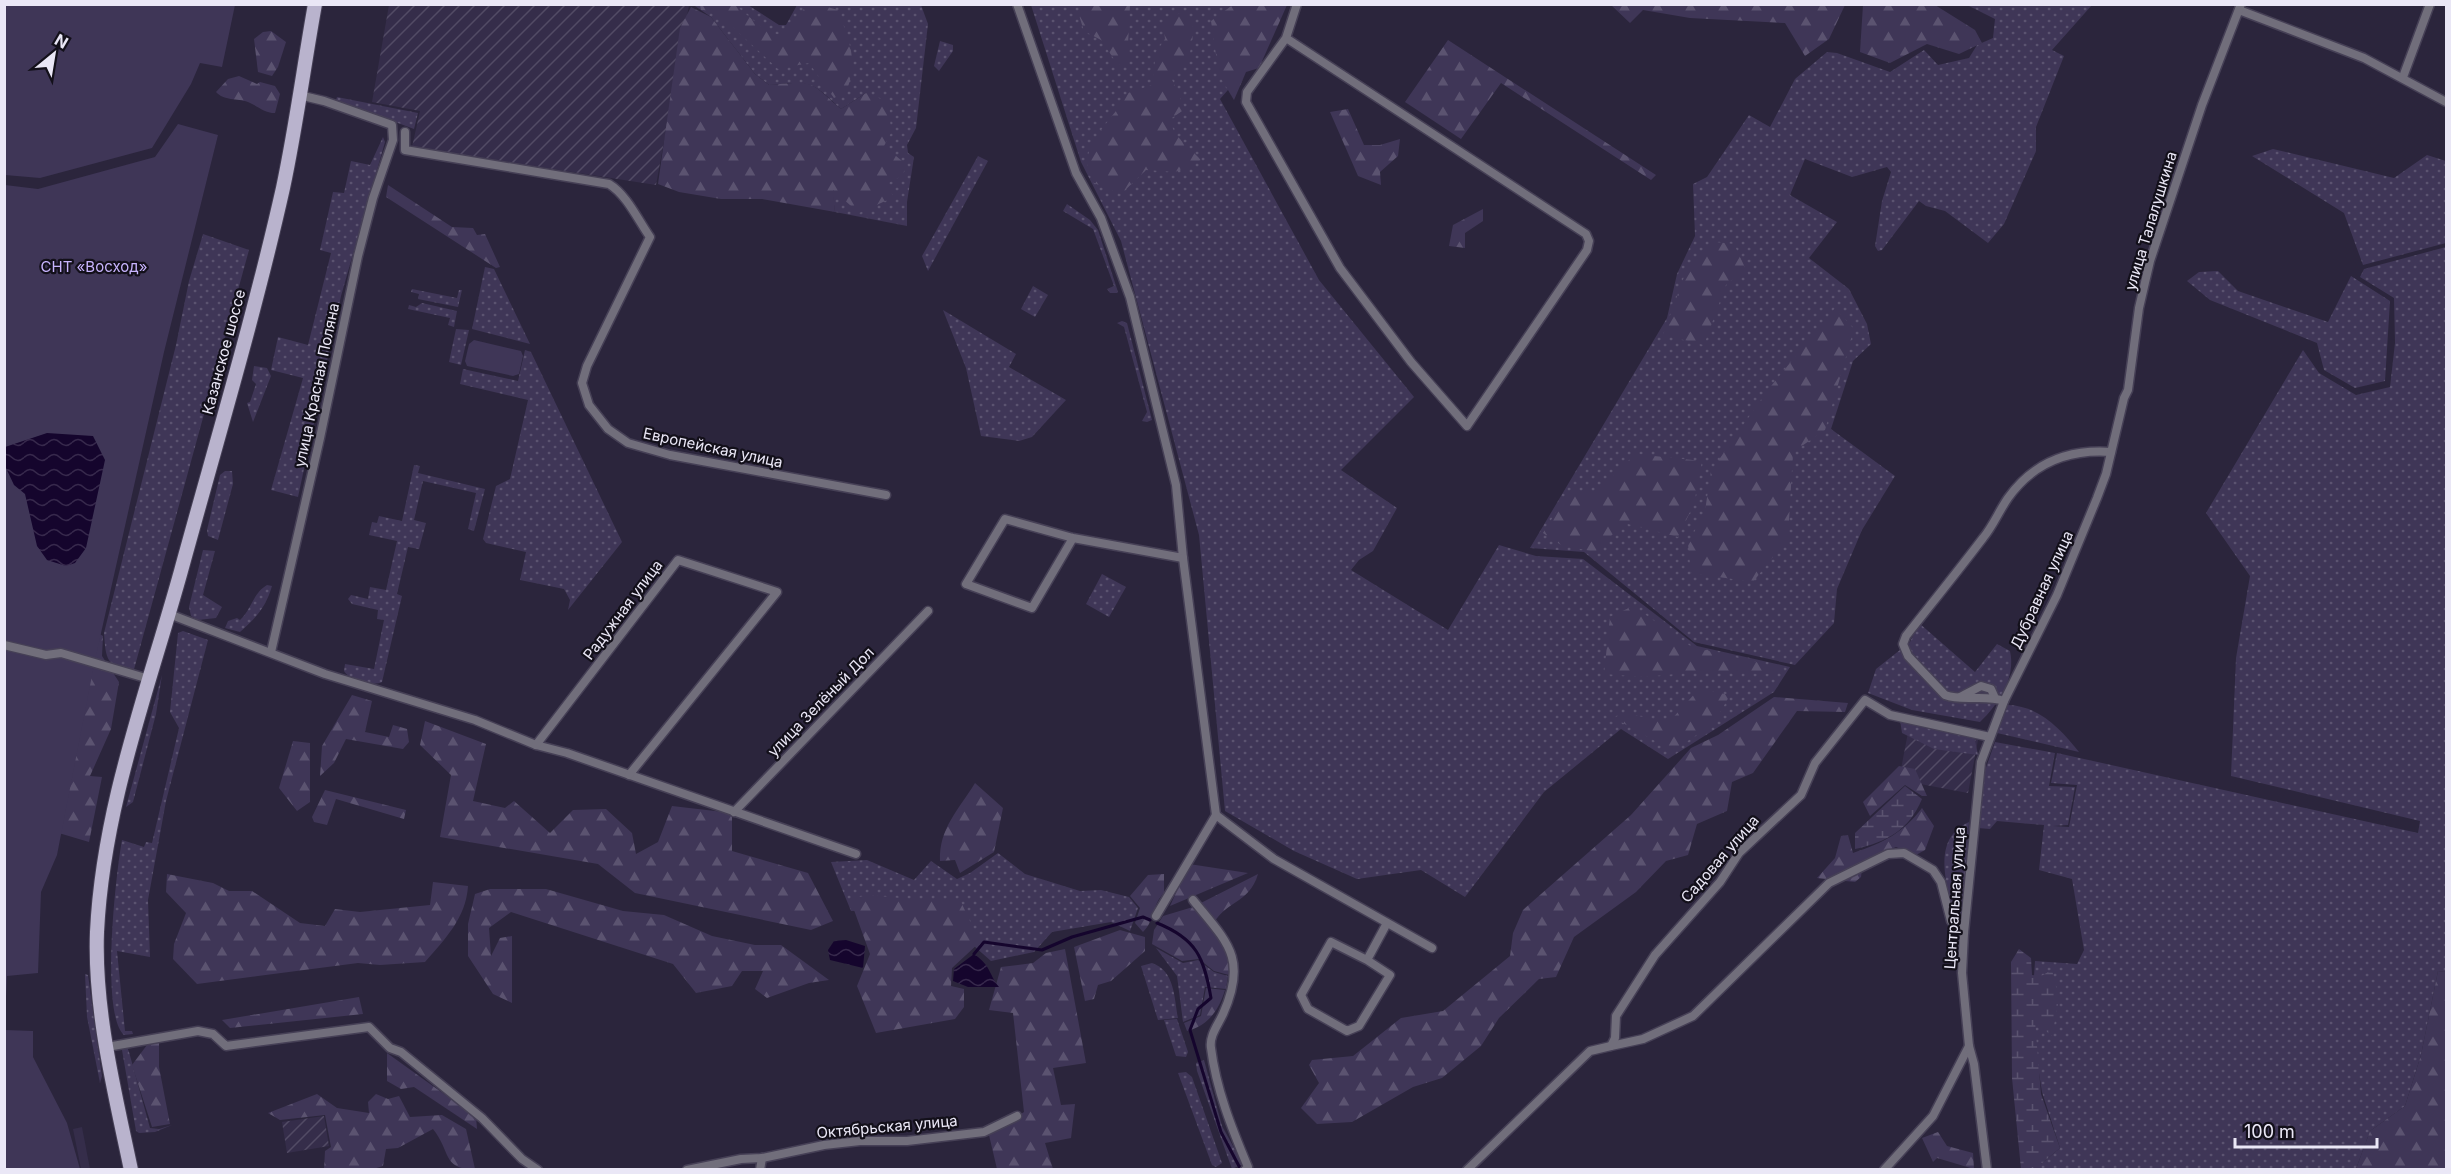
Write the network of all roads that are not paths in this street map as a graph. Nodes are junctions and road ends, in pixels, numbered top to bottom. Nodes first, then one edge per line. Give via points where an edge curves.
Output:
1 (315, 4) edge
2 (1017, 4) edge
3 (1297, 4) edge
4 (2430, 4) edge
5 (2240, 7) edge
6 (1286, 38) junction
7 (2403, 77) junction
8 (299, 95) junction
9 (2446, 102) edge
10 (405, 132) dead end
11 (2111, 452) junction
12 (886, 495) dead end
13 (1073, 538) junction
14 (1183, 558) junction
15 (928, 611) dead end
16 (169, 614) junction
17 (4, 645) edge
18 (271, 652) junction
19 (148, 679) junction
20 (1999, 700) junction
21 (1990, 737) junction
22 (536, 745) junction
23 (630, 775) junction
24 (734, 812) junction
25 (1216, 815) junction
26 (856, 854) dead end
27 (1193, 900) dead end
28 (1156, 916) dead end
29 (1388, 923) junction
30 (1964, 933) junction
31 (1432, 948) dead end
32 (1367, 960) junction
33 (1611, 1046) junction
34 (1969, 1046) junction
35 (107, 1047) junction
36 (1017, 1116) dead end
37 (762, 1158) junction
38 (1247, 1168) edge
39 (131, 1170) edge
40 (538, 1170) edge
41 (687, 1170) edge
42 (760, 1170) edge
43 (1467, 1170) edge
44 (1884, 1170) edge
45 (1987, 1170) edge

1 - 8 main road, Казанское шоссе
2 - 14 street via 1076,173 1101,218 1133,306 1176,485
3 - 6 street
4 - 7 street
5 - 7 street via 2264,22 2364,58
5 - 11 street, улица Талалушкина via 2202,105 2150,261 2128,390
6 - 6 street via 1586,234 1587,250 1467,426 1411,362 1340,268 1246,102 1248,92
7 - 9 street
8 - 16 main road, Казанское шоссе via 284,185
8 - 18 street, улица Красная Поляна via 392,125 393,140 358,256
10 - 12 street, Европейская улица via 405,150 609,184 617,189 650,237 582,383 589,405 608,429 628,443 670,455
11 - 20 street, Дубравная улица via 2058,595
11 - 20 street via 2091,450 2050,460 2028,475 1906,636 1903,644 1908,656 1945,695
13 - 13 street via 1005,519 966,584 1032,608
13 - 14 street
14 - 25 street
15 - 24 street, улица Зелёный Дол
16 - 18 street
16 - 19 main road, Казанское шоссе
17 - 19 street via 46,655 61,653
18 - 22 street via 325,674 479,721
19 - 35 main road via 117,792 102,880 97,937
20 - 21 street, Дубравная улица
21 - 30 street, Центральная улица via 1981,762
21 - 33 street, Садовая улица via 1890,715 1865,700 1815,763 1801,795 1739,854 1720,882 1655,955 1616,1016
22 - 23 street
22 - 23 street, Радужная улица via 678,560 777,592
23 - 24 street
24 - 26 street
25 - 28 street
25 - 29 street via 1274,859
27 - 38 street via 1230,945 1235,965 1228,1002 1210,1047 1227,1115
29 - 31 street
29 - 32 street
30 - 33 street via 1951,921 1938,875 1918,860 1897,852 1888,854 1829,883 1693,1016 1643,1039
30 - 34 street, Центральная улица via 1962,973
32 - 32 street via 1390,975 1359,1026 1347,1031 1308,1009 1301,994 1331,942
33 - 43 street via 1590,1052
34 - 44 street via 1932,1116
34 - 45 street, Центральная улица
35 - 39 main road
35 - 40 street via 198,1031 213,1034 226,1046 369,1027 390,1048 401,1052 482,1118
36 - 37 street, Октябрьская улица via 984,1132 824,1145
37 - 41 street, Октябрьская улица
37 - 42 street

